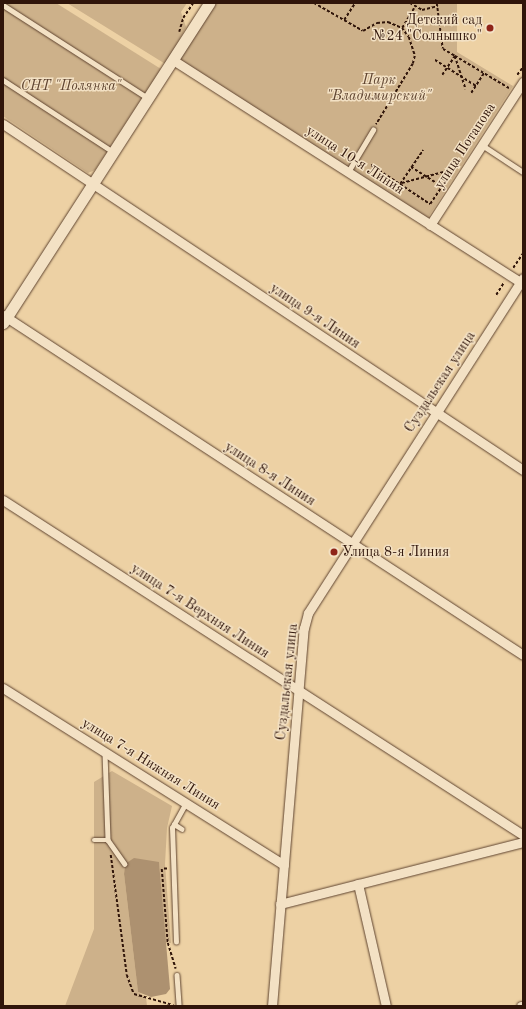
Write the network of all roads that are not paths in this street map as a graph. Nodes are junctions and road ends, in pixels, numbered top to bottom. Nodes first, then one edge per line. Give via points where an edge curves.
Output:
1 (209, 3) edge
2 (3, 5) edge
3 (173, 60) junction
4 (3, 80) edge
5 (523, 82) edge
6 (148, 98) junction
7 (3, 124) edge
8 (373, 130) road end
9 (482, 145) junction
10 (114, 152) junction
11 (348, 172) junction
12 (523, 172) edge
13 (92, 185) junction
14 (430, 225) junction
15 (522, 282) edge
16 (4, 318) edge
17 (436, 413) junction
18 (523, 470) edge
19 (3, 500) edge
20 (351, 544) junction
21 (523, 655) edge
22 (3, 688) edge
23 (299, 693) junction
24 (104, 751) junction
25 (186, 803) junction
26 (174, 824) junction
27 (182, 829) dead end
28 (523, 835) edge
29 (94, 840) dead end
30 (108, 840) junction
31 (523, 842) edge
32 (125, 864) dead end
33 (284, 865) junction
34 (358, 884) junction
35 (280, 904) junction
36 (176, 942) dead end
37 (177, 975) road end
38 (179, 1006) edge
39 (272, 1006) edge
40 (386, 1006) edge

1 - 3 street
2 - 6 lane
3 - 6 street
3 - 11 street, улица 10-я Линия
4 - 10 lane
5 - 9 street, улица Потапова
6 - 10 street
7 - 13 street, улица 9-я Линия
8 - 11 lane
9 - 12 lane
9 - 14 street, улица Потапова
10 - 13 street
11 - 14 street, улица 10-я Линия
13 - 16 street
13 - 17 street, улица 9-я Линия
14 - 15 street, улица 10-я Линия
15 - 17 street, Суздальская улица
16 - 20 street, улица 8-я Линия
17 - 18 street, улица 9-я Линия
17 - 20 street, Суздальская улица
19 - 23 street, улица 7-я Верхняя Линия
20 - 21 street, улица 8-я Линия
20 - 23 street, Суздальская улица via 308,613 304,628
22 - 24 street, улица 7-я Нижняя Линия
23 - 28 street, улица 7-я Верхняя Линия
23 - 33 street, Суздальская улица
24 - 25 street, улица 7-я Нижняя Линия
24 - 30 lane
25 - 26 lane
25 - 33 street, улица 7-я Нижняя Линия
26 - 27 lane
26 - 36 lane via 172,828
29 - 30 lane
30 - 32 lane
31 - 34 street
33 - 35 street, Суздальская улица
34 - 35 street
34 - 40 street
35 - 39 street, Суздальская улица
37 - 38 lane

